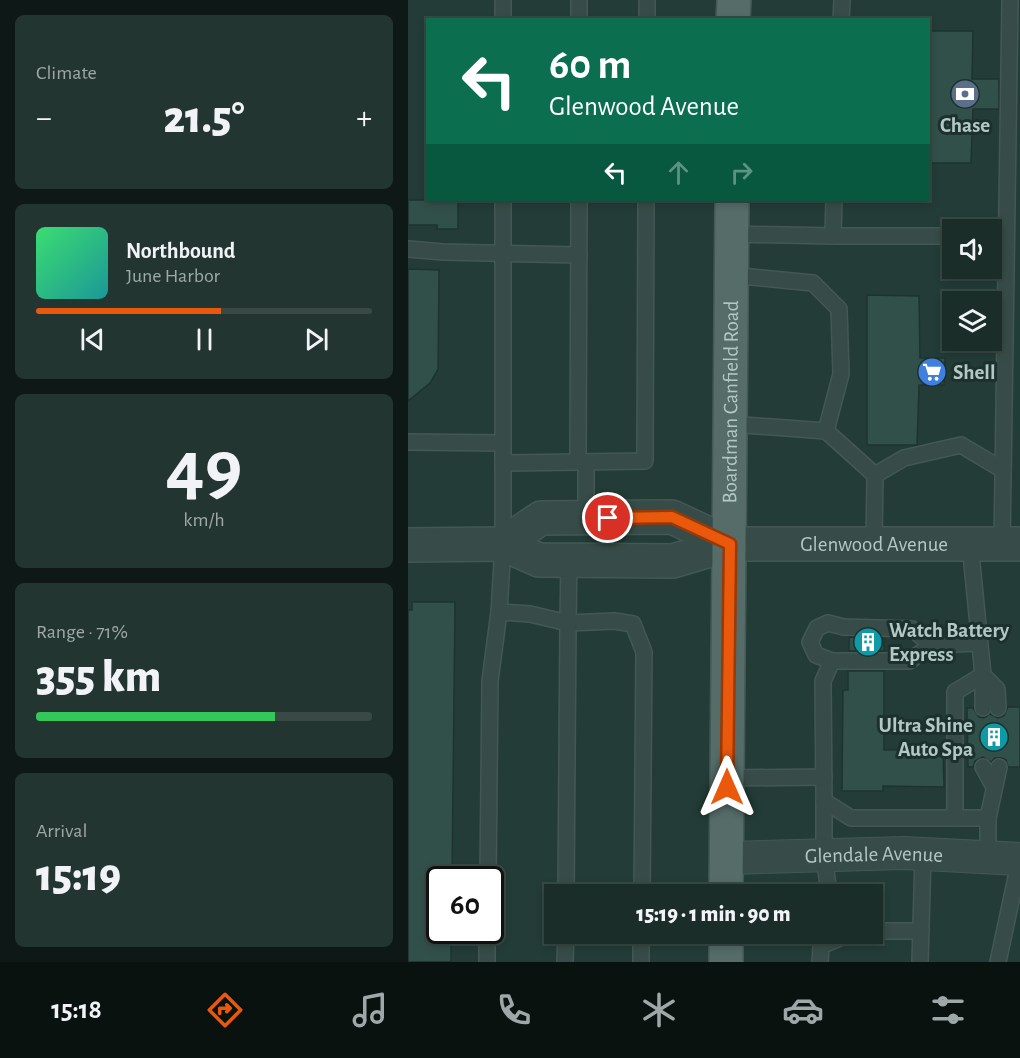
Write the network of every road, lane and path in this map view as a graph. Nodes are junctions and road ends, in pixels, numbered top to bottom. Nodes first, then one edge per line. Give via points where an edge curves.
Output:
1 (503, 0) edge
2 (579, 0) edge
3 (647, 0) edge
4 (734, 0) edge
5 (842, 0) edge
6 (1010, 0) edge
7 (503, 18) edge
8 (579, 18) edge
9 (647, 18) edge
10 (734, 18) edge
11 (841, 18) edge
12 (503, 201) edge
13 (579, 201) edge
14 (646, 201) edge
15 (732, 201) edge
16 (834, 201) edge
17 (1000, 219) edge
18 (732, 234) junction
19 (833, 236) junction
20 (942, 236) edge
21 (408, 249) edge
22 (502, 254) junction
23 (579, 255) junction
24 (731, 275) junction
25 (1000, 279) edge
26 (730, 424) junction
27 (825, 431) junction
28 (408, 442) edge
29 (503, 443) junction
30 (582, 462) junction
31 (503, 463) junction
32 (1003, 470) junction
33 (875, 475) junction
34 (586, 518) junction
35 (503, 544) junction
36 (730, 544) junction
37 (874, 544) junction
38 (997, 544) edge
39 (408, 545) edge
40 (569, 560) junction
41 (499, 612) junction
42 (568, 623) junction
43 (979, 643) junction
44 (932, 645) junction
45 (832, 661) junction
46 (983, 675) junction
47 (990, 708) dead end
48 (983, 767) dead end
49 (999, 767) dead end
50 (824, 777) junction
51 (727, 778) junction
52 (994, 787) junction
53 (824, 801) junction
54 (955, 818) junction
55 (988, 818) junction
56 (923, 854) junction
57 (824, 855) junction
58 (988, 857) junction
59 (727, 858) junction
60 (1020, 859) edge
61 (488, 866) edge
62 (566, 884) edge
63 (642, 884) edge
64 (726, 884) edge
65 (828, 884) edge
66 (883, 931) edge
67 (921, 931) junction
68 (487, 944) edge
69 (566, 944) edge
70 (641, 944) edge
71 (726, 944) edge
72 (824, 944) edge
73 (487, 962) edge
74 (565, 962) edge
75 (641, 962) edge
76 (726, 962) edge
77 (820, 962) edge
78 (920, 962) edge
79 (998, 962) edge

1 - 7 lane
2 - 8 lane
3 - 9 lane
4 - 10 main road
5 - 11 lane
6 - 17 lane
12 - 22 lane
13 - 23 lane
14 - 30 lane via 645,460
15 - 18 main road, Boardman Canfield Road
16 - 19 lane
18 - 19 lane
18 - 24 main road, Boardman Canfield Road
19 - 20 lane
21 - 22 lane
22 - 23 lane
22 - 29 lane
23 - 30 lane
24 - 26 main road, Boardman Canfield Road
24 - 27 lane via 813,283 839,309 841,374
25 - 32 lane
26 - 27 lane
26 - 36 main road, Boardman Canfield Road
27 - 33 lane
28 - 29 lane
29 - 31 lane
30 - 31 lane
30 - 34 lane
31 - 35 lane
32 - 33 lane via 961,445 904,458
32 - 38 lane
33 - 37 lane
34 - 35 street, Glenwood Avenue via 541,518
34 - 36 street, Glenwood Avenue via 672,517
35 - 39 street, Glenwood Avenue
35 - 40 street, Glenwood Avenue via 539,560
35 - 41 lane
36 - 37 street, Glenwood Avenue
36 - 40 street, Glenwood Avenue via 673,561
36 - 51 main road, Boardman Canfield Road
37 - 38 street, Glenwood Avenue
38 - 43 lane
40 - 42 lane
41 - 42 lane
41 - 61 lane via 490,681
42 - 62 lane
42 - 63 lane via 633,624 644,652
43 - 44 lane
43 - 46 lane
44 - 45 lane via 909,661
44 - 45 lane via 912,629 828,623 817,628 810,642 816,655
45 - 50 lane via 823,681
46 - 47 lane via 998,689
46 - 54 lane via 955,692
48 - 52 lane
49 - 52 lane
50 - 51 lane
50 - 53 lane
51 - 59 main road, Boardman Canfield Road
52 - 55 lane
53 - 54 lane via 851,818
53 - 57 lane
54 - 55 lane
55 - 58 lane
56 - 57 street, Glendale Avenue
56 - 58 street, Glendale Avenue
56 - 67 lane
57 - 59 street, Glendale Avenue
57 - 65 lane
58 - 60 street, Glendale Avenue
59 - 64 main road, Boardman Canfield Road
60 - 79 lane
66 - 67 lane
67 - 78 lane
68 - 73 lane
69 - 74 lane
70 - 75 lane
71 - 76 main road
72 - 77 lane

